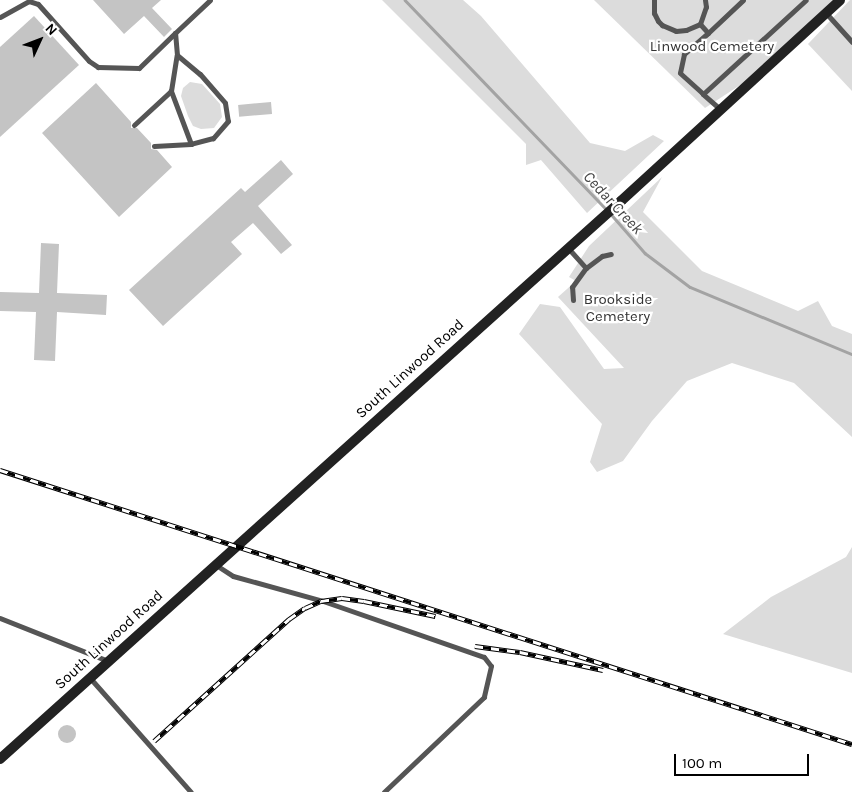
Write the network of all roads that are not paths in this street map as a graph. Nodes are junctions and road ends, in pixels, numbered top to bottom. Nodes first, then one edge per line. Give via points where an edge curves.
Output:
1 (210, 0) edge
2 (654, 0) edge
3 (705, 0) edge
4 (743, 0) edge
5 (806, 0) edge
6 (840, 0) edge
7 (826, 14) junction
8 (0, 17) edge
9 (700, 24) junction
10 (708, 32) junction
11 (175, 34) junction
12 (852, 42) edge
13 (177, 55) junction
14 (171, 91) junction
15 (703, 94) junction
16 (720, 110) junction
17 (134, 125) dead end
18 (191, 144) junction
19 (154, 146) dead end
20 (567, 248) junction
21 (611, 254) dead end
22 (586, 268) junction
23 (572, 300) dead end
24 (215, 565) junction
25 (0, 618) edge
26 (108, 661) junction
27 (89, 678) junction
28 (0, 759) edge
29 (191, 792) edge
30 (384, 792) edge

1 - 11 lane
2 - 9 lane via 658,21 670,30 686,30
3 - 9 lane
4 - 10 lane
5 - 15 lane
6 - 7 main road, South Linwood Road
7 - 12 lane
7 - 16 main road, South Linwood Road
8 - 11 lane via 29,1 38,4 98,67 139,68
9 - 10 lane
10 - 15 lane via 684,54 680,72
11 - 13 lane
13 - 14 lane
13 - 18 lane via 200,74 225,103 228,121 213,138
14 - 17 lane
14 - 18 lane
15 - 16 lane
16 - 20 main road, South Linwood Road
18 - 19 lane
20 - 22 lane
20 - 24 main road, South Linwood Road
21 - 22 lane via 602,256
22 - 23 lane via 572,287
24 - 26 main road, South Linwood Road
24 - 30 lane via 233,576 323,601 484,657 491,666 484,698
25 - 26 lane
26 - 27 main road, South Linwood Road
27 - 28 main road, South Linwood Road
27 - 29 lane

